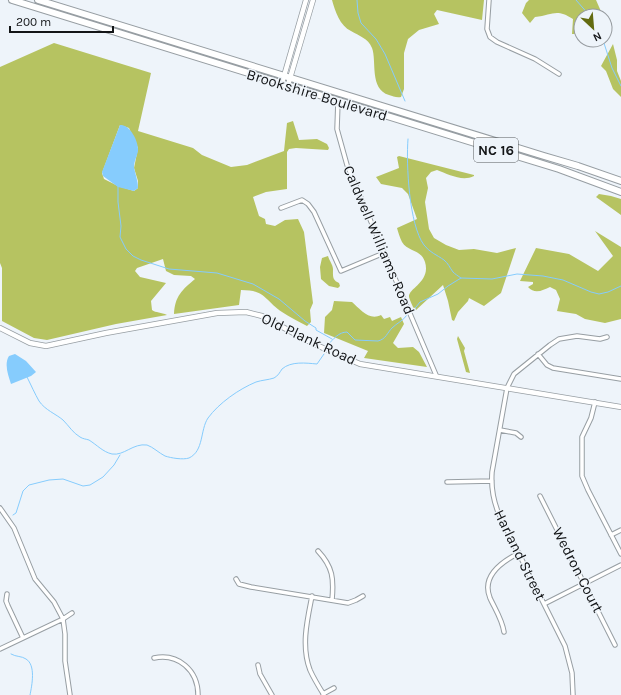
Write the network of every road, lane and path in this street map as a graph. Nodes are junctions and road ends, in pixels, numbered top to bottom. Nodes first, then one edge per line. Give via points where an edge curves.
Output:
1 (12, 0) edge
2 (38, 0) edge
3 (306, 0) edge
4 (313, 0) edge
5 (489, 0) edge
6 (139, 40) junction
7 (196, 49) junction
8 (194, 56) junction
9 (237, 62) junction
10 (560, 74) dead end
11 (287, 77) junction
12 (285, 84) junction
13 (305, 90) junction
14 (337, 92) junction
15 (338, 101) junction
16 (395, 110) junction
17 (621, 181) edge
18 (621, 192) edge
19 (281, 208) dead end
20 (384, 253) junction
21 (0, 328) edge
22 (607, 337) dead end
23 (538, 354) junction
24 (436, 375) junction
25 (621, 379) edge
26 (507, 388) junction
27 (595, 402) junction
28 (621, 407) edge
29 (500, 430) junction
30 (521, 437) dead end
31 (492, 481) junction
32 (447, 482) dead end
33 (540, 496) dead end
34 (0, 508) edge
35 (621, 530) edge
36 (611, 535) junction
37 (318, 551) dead end
38 (519, 553) junction
39 (621, 554) edge
40 (621, 565) edge
41 (236, 579) dead end
42 (584, 584) junction
43 (7, 594) dead end
44 (312, 596) junction
45 (363, 596) dead end
46 (332, 600) junction
47 (544, 604) junction
48 (72, 613) dead end
49 (63, 619) junction
50 (504, 632) dead end
51 (23, 638) junction
52 (615, 645) dead end
53 (0, 649) edge
54 (154, 658) dead end
55 (258, 665) dead end
56 (334, 688) dead end
57 (323, 694) edge
58 (70, 695) edge
59 (198, 695) edge
60 (272, 695) edge
61 (573, 695) edge

1 - 6 highway, Brookshire Boulevard / NC 16
2 - 7 highway, Brookshire Boulevard / NC 16
3 - 11 street
4 - 11 street
5 - 10 street via 487,29 490,37
6 - 7 highway via 188,51
6 - 8 highway, Brookshire Boulevard / NC 16
7 - 9 highway, Brookshire Boulevard / NC 16
8 - 9 highway via 198,54
8 - 12 highway, Brookshire Boulevard / NC 16
9 - 11 highway, Brookshire Boulevard / NC 16
11 - 12 street
11 - 14 highway, Brookshire Boulevard / NC 16
12 - 13 highway, Brookshire Boulevard / NC 16
13 - 14 highway via 315,90 333,96
13 - 15 highway, Brookshire Boulevard / NC 16
14 - 16 highway, Brookshire Boulevard / NC 16
15 - 16 highway
15 - 18 highway, Brookshire Boulevard / NC 16 via 559,169
15 - 20 street, Caldwell Williams Road via 336,126 341,148
16 - 17 highway, Brookshire Boulevard / NC 16
19 - 20 street via 302,200 308,204 341,271
20 - 24 street, Caldwell Williams Road
21 - 24 street, Old Plank Road via 30,343 50,346 217,313 246,312 262,316 314,344 360,364
22 - 23 street, Harland Street via 567,337
23 - 25 street via 553,368
23 - 26 street, Harland Street via 514,374
24 - 26 street, Old Plank Road
26 - 27 street, Old Plank Road
26 - 29 street, Harland Street
27 - 28 street, Old Plank Road
27 - 36 street via 592,418 582,437 582,476
29 - 30 street via 516,433
29 - 31 street, Harland Street
31 - 32 street
31 - 38 street, Harland Street via 496,506
33 - 42 street, Wedron Court
34 - 49 street via 14,528 35,579 54,602
35 - 36 street
36 - 39 street
37 - 46 street via 331,571 334,583
38 - 47 street, Harland Street
38 - 50 street via 498,566 488,584 489,596
40 - 42 street
41 - 44 street via 239,584 251,587
42 - 47 street
42 - 52 street, Wedron Court
43 - 51 street via 6,601
44 - 46 street
44 - 57 street via 306,628 306,655 311,672
45 - 46 street via 348,602
47 - 61 street, Harland Street via 568,655
48 - 49 street
49 - 51 street
49 - 58 street
51 - 53 street
54 - 59 street via 170,657 186,666 197,684
55 - 60 street
56 - 57 street

